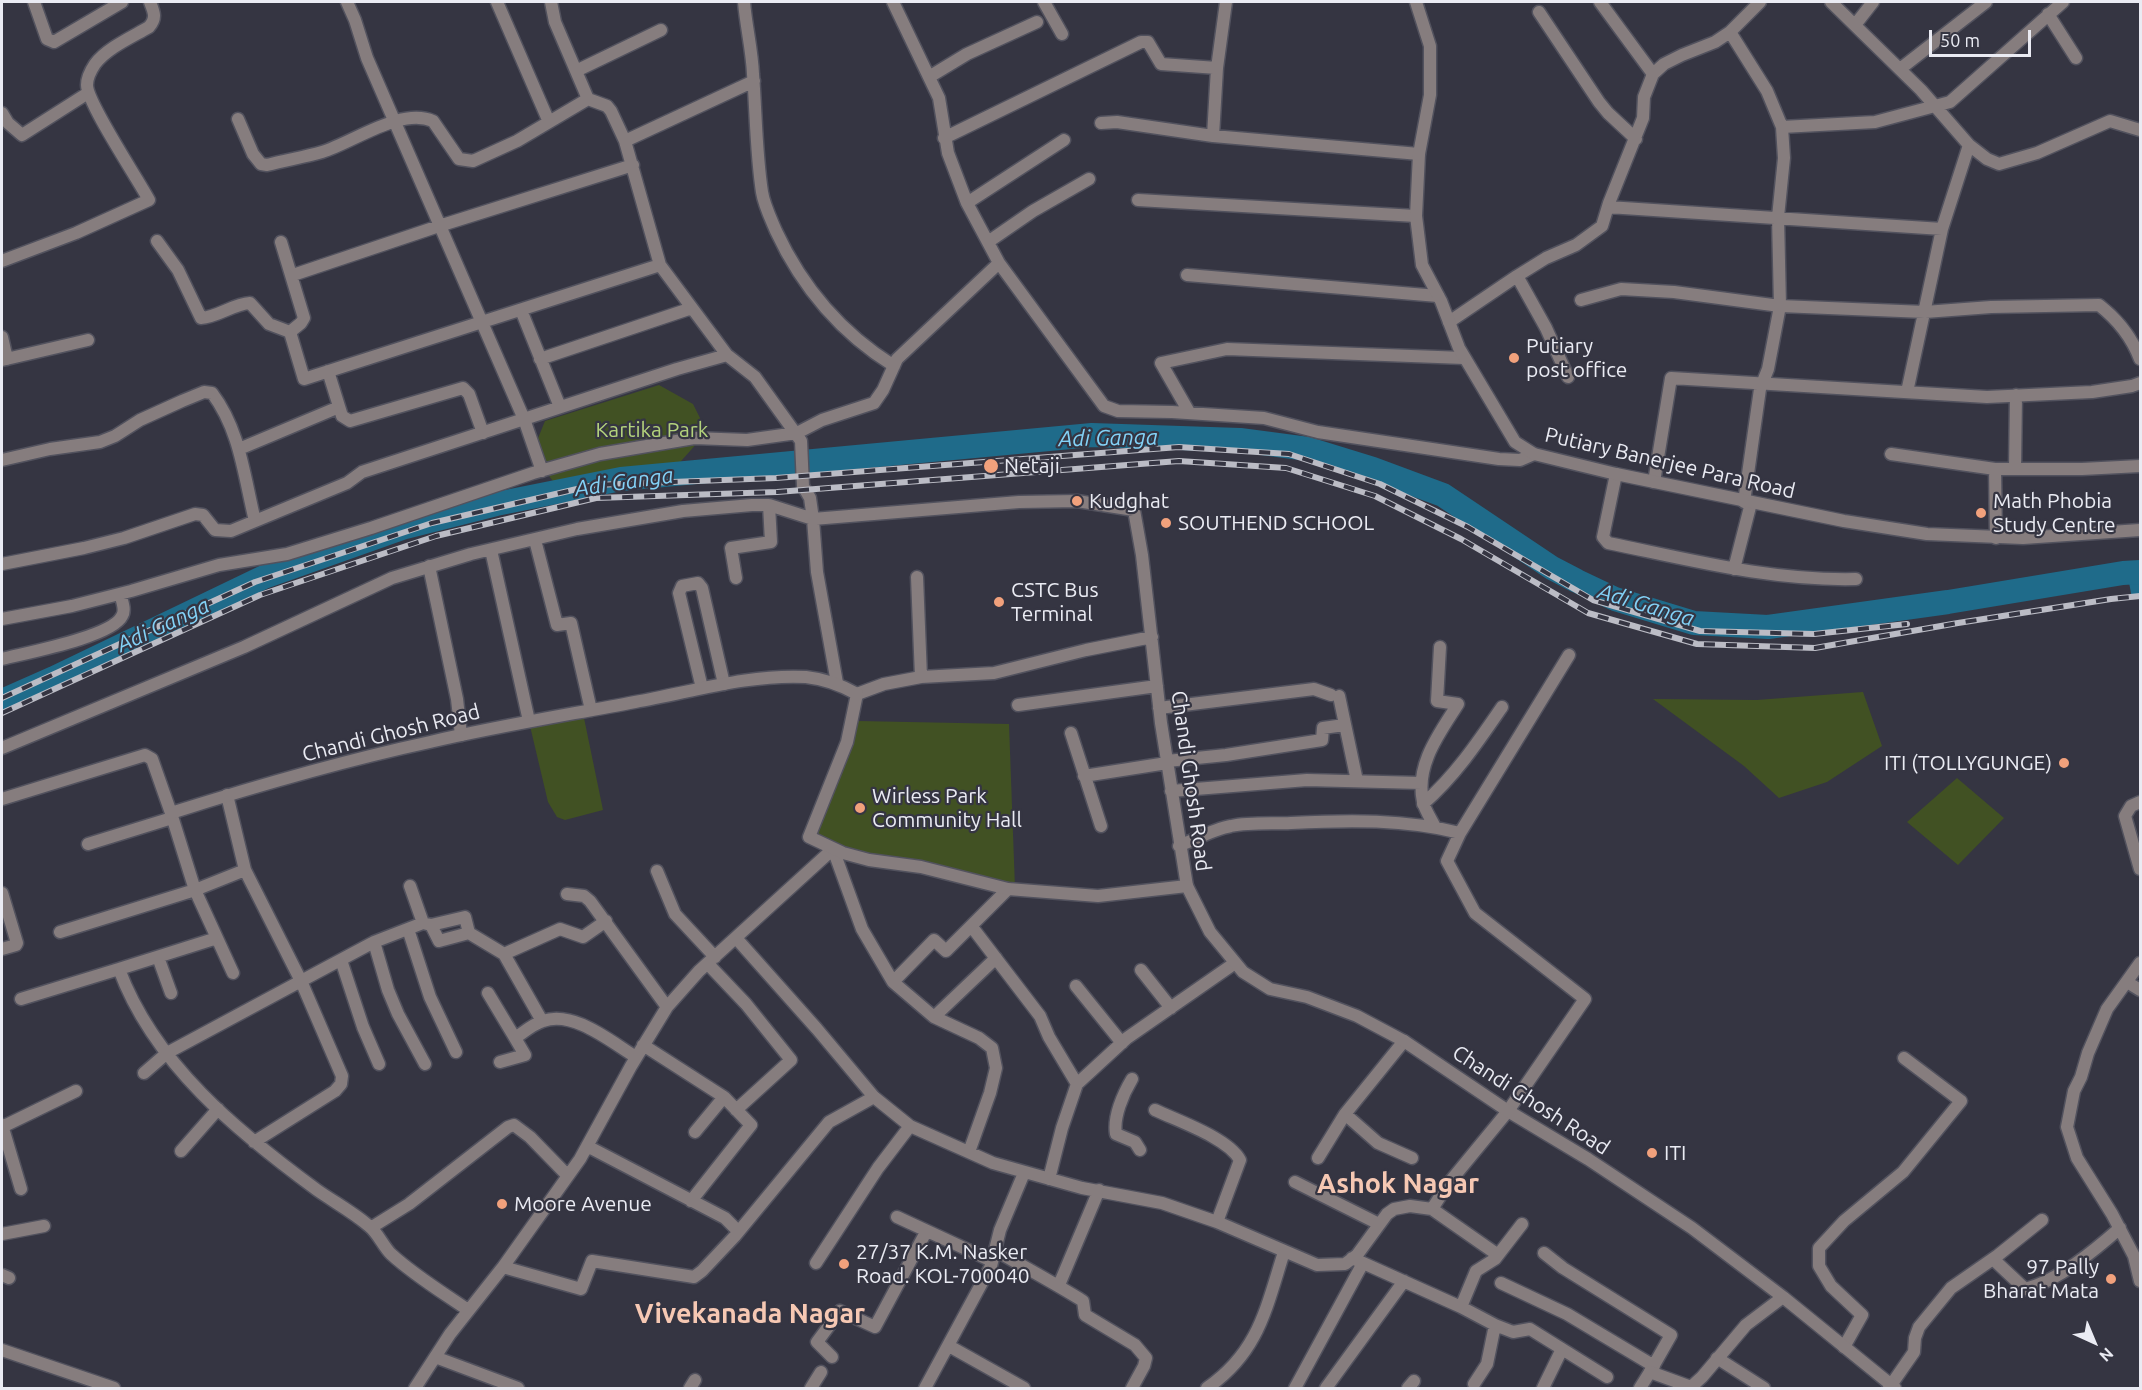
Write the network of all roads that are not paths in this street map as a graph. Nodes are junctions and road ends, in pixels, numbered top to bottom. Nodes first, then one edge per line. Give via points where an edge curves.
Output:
1 (34, 2) edge
2 (150, 2) edge
3 (347, 2) edge
4 (497, 2) edge
5 (551, 2) edge
6 (744, 2) edge
7 (893, 2) edge
8 (1044, 2) edge
9 (1226, 2) edge
10 (1416, 2) edge
11 (1600, 2) edge
12 (1760, 2) edge
13 (1831, 2) edge
14 (1873, 2) edge
15 (1986, 2) edge
16 (2063, 2) edge
17 (114, 3) edge
18 (1539, 12) dead end
19 (2048, 14) junction
20 (1037, 22) dead end
21 (1855, 25) junction
22 (661, 30) dead end
23 (1730, 32) junction
24 (1062, 34) dead end
25 (2076, 58) dead end
26 (1217, 68) junction
27 (1900, 69) junction
28 (576, 71) junction
29 (1653, 74) junction
30 (929, 77) junction
31 (754, 81) junction
32 (88, 93) junction
33 (588, 99) junction
34 (1935, 106) junction
35 (2, 113) edge
36 (238, 119) dead end
37 (394, 122) junction
38 (549, 122) junction
39 (1101, 123) dead end
40 (1782, 127) junction
41 (2140, 130) edge
42 (1213, 136) junction
43 (944, 138) junction
44 (1636, 139) junction
45 (1064, 140) dead end
46 (625, 141) junction
47 (1969, 145) junction
48 (1419, 154) junction
49 (633, 165) junction
50 (1089, 179) dead end
51 (1138, 200) dead end
52 (967, 203) junction
53 (1608, 207) junction
54 (1416, 216) junction
55 (1778, 217) junction
56 (439, 226) junction
57 (1942, 230) junction
58 (157, 241) dead end
59 (281, 242) dead end
60 (988, 242) junction
61 (2, 261) edge
62 (999, 263) junction
63 (660, 265) junction
64 (292, 275) junction
65 (1187, 275) dead end
66 (1516, 276) junction
67 (1438, 296) junction
68 (1581, 300) dead end
69 (1780, 306) junction
70 (692, 308) junction
71 (521, 310) junction
72 (1925, 312) junction
73 (481, 322) junction
74 (1449, 322) junction
75 (290, 332) junction
76 (2, 337) edge
77 (88, 340) dead end
78 (727, 355) junction
79 (1464, 358) junction
80 (4, 359) edge
81 (540, 359) junction
82 (2140, 359) edge
83 (896, 363) junction
84 (327, 371) junction
85 (1568, 377) dead end
86 (1762, 383) junction
87 (2140, 383) edge
88 (1907, 392) junction
89 (2016, 395) junction
90 (339, 407) junction
91 (560, 407) junction
92 (1189, 412) junction
93 (524, 419) junction
94 (483, 433) junction
95 (799, 437) junction
96 (239, 449) junction
97 (1534, 454) junction
98 (1891, 454) dead end
99 (2, 460) edge
100 (2140, 466) edge
101 (1995, 469) junction
102 (2015, 469) junction
103 (542, 471) junction
104 (1616, 474) junction
105 (1654, 482) junction
106 (1747, 502) junction
107 (769, 505) junction
108 (813, 519) junction
109 (255, 521) junction
110 (2140, 530) edge
111 (1996, 538) junction
112 (535, 540) junction
113 (491, 550) junction
114 (2, 564) edge
115 (429, 566) junction
116 (1734, 569) junction
117 (917, 577) dead end
118 (736, 578) dead end
119 (1856, 579) dead end
120 (120, 594) junction
121 (2, 619) edge
122 (1152, 637) junction
123 (1440, 646) dead end
124 (1569, 655) dead end
125 (2, 659) edge
126 (921, 677) junction
127 (837, 683) junction
128 (724, 684) junction
129 (1157, 686) junction
130 (702, 688) junction
131 (857, 694) junction
132 (1018, 705) dead end
133 (1502, 707) dead end
134 (1160, 708) junction
135 (591, 710) junction
136 (529, 722) junction
137 (1344, 725) junction
138 (1071, 733) dead end
139 (461, 735) junction
140 (2, 748) edge
141 (1167, 762) junction
142 (1084, 776) junction
143 (1357, 781) junction
144 (1421, 783) junction
145 (1172, 791) junction
146 (227, 795) junction
147 (2, 799) edge
148 (2140, 802) edge
149 (1423, 804) junction
150 (172, 815) junction
151 (1101, 826) dead end
152 (1435, 827) junction
153 (1460, 833) junction
154 (88, 844) dead end
155 (1179, 846) junction
156 (833, 849) junction
157 (2140, 869) edge
158 (245, 870) junction
159 (657, 871) dead end
160 (410, 886) dead end
161 (1187, 886) junction
162 (1008, 889) junction
163 (195, 890) junction
164 (2, 893) edge
165 (567, 894) dead end
166 (606, 921) junction
167 (427, 924) junction
168 (972, 927) junction
169 (408, 929) junction
170 (60, 932) dead end
171 (469, 933) junction
172 (218, 938) junction
173 (736, 938) junction
174 (374, 942) junction
175 (2, 949) edge
176 (504, 954) junction
177 (158, 957) junction
178 (996, 958) junction
179 (341, 960) junction
180 (711, 961) junction
181 (1235, 963) junction
182 (2140, 963) edge
183 (119, 969) junction
184 (1141, 970) dead end
185 (233, 973) dead end
186 (301, 981) junction
187 (894, 982) junction
188 (2127, 982) junction
189 (1076, 986) dead end
190 (2140, 990) edge
191 (171, 993) dead end
192 (488, 993) dead end
193 (21, 999) dead end
194 (667, 1007) junction
195 (1171, 1008) junction
196 (934, 1017) junction
197 (542, 1021) junction
198 (515, 1038) junction
199 (1404, 1041) junction
200 (1122, 1043) junction
201 (643, 1045) junction
202 (456, 1052) dead end
203 (167, 1053) junction
204 (636, 1057) junction
205 (1904, 1058) dead end
206 (500, 1062) dead end
207 (379, 1064) dead end
208 (425, 1064) dead end
209 (144, 1072) dead end
210 (1132, 1079) dead end
211 (1077, 1084) junction
212 (76, 1091) dead end
213 (724, 1097) junction
214 (874, 1097) junction
215 (218, 1109) junction
216 (736, 1110) junction
217 (1155, 1110) dead end
218 (1508, 1112) junction
219 (1345, 1114) junction
220 (2, 1126) edge
221 (910, 1126) junction
222 (695, 1132) dead end
223 (254, 1142) junction
224 (587, 1146) junction
225 (1140, 1150) dead end
226 (181, 1151) dead end
227 (969, 1152) junction
228 (1318, 1158) dead end
229 (1412, 1158) dead end
230 (1024, 1173) junction
231 (568, 1176) junction
232 (1048, 1179) junction
233 (1295, 1182) dead end
234 (21, 1188) dead end
235 (1099, 1190) junction
236 (691, 1201) junction
237 (1432, 1209) junction
238 (897, 1217) dead end
239 (2042, 1220) dead end
240 (1216, 1222) junction
241 (1379, 1224) junction
242 (1522, 1224) dead end
243 (44, 1226) dead end
244 (372, 1227) junction
245 (2120, 1228) junction
246 (738, 1231) junction
247 (926, 1232) junction
248 (2, 1234) edge
249 (1284, 1252) junction
250 (1544, 1253) dead end
251 (1498, 1255) junction
252 (993, 1256) junction
253 (1993, 1259) junction
254 (1358, 1261) junction
255 (816, 1263) dead end
256 (503, 1267) junction
257 (1404, 1281) junction
258 (2140, 1281) edge
259 (1501, 1283) dead end
260 (1059, 1285) junction
261 (1783, 1297) junction
262 (1461, 1307) junction
263 (468, 1310) junction
264 (1495, 1325) junction
265 (949, 1346) junction
266 (1844, 1347) junction
267 (1562, 1349) junction
268 (2, 1350) edge
269 (435, 1357) junction
270 (832, 1357) dead end
271 (1717, 1358) junction
272 (1652, 1369) junction
273 (821, 1372) dead end
274 (1607, 1377) dead end
275 (1474, 1384) dead end
276 (114, 1388) edge
277 (1692, 1388) edge
278 (1891, 1388) edge
279 (415, 1389) edge
280 (518, 1389) edge
281 (811, 1389) edge
282 (925, 1389) edge
283 (1024, 1389) edge
284 (1132, 1389) edge
285 (1207, 1389) edge
286 (1295, 1389) edge
287 (1326, 1389) edge
288 (1543, 1389) edge
289 (1640, 1389) edge
290 (1764, 1389) edge

1 - 17 street via 46,39 54,42
2 - 32 street via 154,21 96,62 90,72
3 - 37 street
4 - 38 street
5 - 28 street via 555,22
6 - 31 street
7 - 30 street
8 - 24 street
9 - 26 street
10 - 48 street, Putiary Banerjee Para Road via 1430,46 1430,95
11 - 29 street
12 - 23 street
13 - 21 street
14 - 21 street
15 - 27 street
16 - 19 street
18 - 44 street via 1599,102
19 - 25 street
19 - 34 street via 1950,102
20 - 30 street via 967,54
21 - 27 street
22 - 28 street
23 - 29 street via 1664,64
23 - 40 street via 1767,91
26 - 42 street
26 - 43 street via 1161,64 1148,42 1141,42
27 - 34 street
28 - 33 street
29 - 44 street
30 - 43 street via 939,98
31 - 46 street
31 - 83 street via 763,195 784,248 797,273 846,331 875,354
32 - 35 street via 22,135
32 - 61 street via 149,200
33 - 38 street
33 - 46 street via 607,106
34 - 40 street via 1875,122
34 - 47 street
36 - 37 street via 257,161 267,165 323,151
37 - 38 street via 412,117 433,120 459,159 472,161
37 - 56 street
39 - 42 street
40 - 55 street via 1784,158
41 - 47 street via 2110,121 2037,153 1999,164
42 - 48 street
43 - 52 street
44 - 53 street
45 - 52 street
46 - 49 street
47 - 57 street
48 - 54 street, Putiary Banerjee Para Road
49 - 56 street
49 - 63 street
50 - 60 street
51 - 54 street
52 - 60 street
53 - 55 street
53 - 66 street via 1602,226 1576,245
54 - 67 street, Putiary Banerjee Para Road via 1422,265
55 - 57 street
55 - 69 street
56 - 64 street
56 - 73 street
57 - 72 street
58 - 75 street via 178,270 201,318 250,303 269,324
59 - 64 street
60 - 62 street
62 - 83 street
62 - 92 street via 1104,406 1118,411
63 - 70 street
63 - 71 street
64 - 75 street via 304,318
65 - 67 street
66 - 74 street
66 - 85 street
67 - 74 street, Putiary Banerjee Para Road
68 - 69 street via 1621,289
69 - 72 street
69 - 86 street
70 - 78 street
70 - 81 street
71 - 73 street
71 - 81 street
72 - 82 street via 2099,305 2111,314
72 - 88 street
73 - 84 street
73 - 93 street
74 - 79 street, Putiary Banerjee Para Road
75 - 84 street via 304,379
76 - 80 street
77 - 80 street
78 - 91 street
78 - 95 street via 755,377
79 - 92 street via 1227,349 1161,363
79 - 97 street, Putiary Banerjee Para Road via 1515,442
81 - 91 street
83 - 95 street via 874,403 822,420
84 - 90 street
86 - 88 street
86 - 105 street via 1671,378
86 - 106 street
87 - 89 street via 2092,392
88 - 89 street
89 - 102 street
90 - 94 street via 342,416 350,421 463,388 469,394
90 - 96 street
91 - 93 street
92 - 97 street via 1264,418 1318,432 1499,459 1520,460
93 - 94 street
93 - 103 street
94 - 109 street via 362,472 347,483
95 - 103 street via 694,438 600,454
95 - 108 street via 803,486 810,498
96 - 99 street via 227,414 212,393 204,392 100,442 50,448
96 - 109 street
97 - 104 street, Putiary Banerjee Para Road
98 - 101 street
100 - 102 street
101 - 102 street
101 - 111 street
103 - 120 street via 287,554 219,565
104 - 105 street, Putiary Banerjee Para Road
104 - 116 street via 1606,542
105 - 106 street, Putiary Banerjee Para Road
106 - 111 street, Putiary Banerjee Para Road via 1927,534
106 - 116 street
107 - 108 street
107 - 112 street via 673,513
107 - 118 street via 771,543 731,548
108 - 122 street, Chandi Ghosh Road via 1019,502 1077,501 1134,510
108 - 127 street via 816,572
109 - 114 street via 231,531 214,530 203,515 195,514 124,538
110 - 111 street, Putiary Banerjee Para Road
112 - 113 street
112 - 135 street via 557,625 571,623
113 - 115 street
113 - 136 street
115 - 139 street
115 - 140 street via 351,595 244,647
116 - 119 street via 1805,579
117 - 126 street
120 - 121 street
120 - 125 street via 124,613 114,625
122 - 126 street via 994,674
122 - 129 street, Chandi Ghosh Road
123 - 144 street via 1437,701 1458,704 1427,756
124 - 153 street
126 - 131 street
127 - 128 street, Chandi Ghosh Road via 806,677
127 - 131 street, Chandi Ghosh Road
128 - 130 street, Chandi Ghosh Road
128 - 130 street via 698,583 682,586 679,593
129 - 132 street
129 - 134 street, Chandi Ghosh Road
130 - 135 street, Chandi Ghosh Road
131 - 156 street via 847,742 809,837
133 - 149 street via 1444,785
134 - 137 street via 1314,689 1335,696
134 - 141 street, Chandi Ghosh Road
135 - 136 street, Chandi Ghosh Road
136 - 139 street, Chandi Ghosh Road
137 - 141 street via 1323,728 1322,740
137 - 143 street
138 - 142 street
139 - 146 street, Chandi Ghosh Road
141 - 142 street
141 - 145 street, Chandi Ghosh Road
142 - 151 street
143 - 144 street
143 - 145 street via 1307,780
144 - 149 street
145 - 155 street, Chandi Ghosh Road
146 - 150 street, Chandi Ghosh Road
146 - 158 street
147 - 150 street via 145,755 152,759
148 - 157 street via 2131,806 2125,816
149 - 152 street
150 - 154 street, Chandi Ghosh Road
150 - 163 street
152 - 153 street
152 - 155 street via 1346,820 1231,826
153 - 218 street via 1447,861 1475,913 1585,999
155 - 161 street, Chandi Ghosh Road
156 - 162 street
156 - 173 street
156 - 187 street via 862,929
158 - 163 street
158 - 186 street
159 - 180 street via 675,914
160 - 167 street
161 - 162 street via 1098,896
161 - 181 street, Chandi Ghosh Road via 1210,932
162 - 168 street
163 - 170 street
163 - 172 street
164 - 175 street via 17,943
165 - 166 street via 584,896
166 - 176 street via 583,937 560,929
166 - 194 street
167 - 169 street
167 - 171 street via 439,941
167 - 171 street via 465,917
168 - 178 street
168 - 187 street via 946,951 934,940
169 - 174 street
169 - 202 street via 430,997
171 - 176 street
172 - 177 street
172 - 185 street
173 - 180 street
173 - 214 street
174 - 179 street
174 - 208 street via 398,1014
176 - 197 street
177 - 183 street
177 - 191 street
178 - 196 street
178 - 211 street via 1040,1016
179 - 186 street
179 - 207 street
180 - 194 street
180 - 216 street via 791,1060
181 - 195 street
181 - 199 street, Chandi Ghosh Road via 1270,989 1307,997 1357,1016
182 - 188 street
183 - 193 street
183 - 203 street via 140,1016
184 - 195 street
186 - 203 street
186 - 223 street via 342,1076 341,1084
187 - 196 street
188 - 190 street
188 - 245 street via 2107,1009 2088,1053 2073,1091 2067,1127 2077,1158
189 - 200 street
192 - 198 street
194 - 201 street
195 - 200 street
196 - 227 street via 980,1038 992,1048 996,1068
197 - 198 street
197 - 204 street via 569,1019
198 - 206 street via 525,1055
199 - 218 street, Chandi Ghosh Road
199 - 219 street
200 - 211 street
201 - 204 street
201 - 213 street
203 - 209 street
203 - 215 street
204 - 224 street
205 - 266 street via 1961,1101 1903,1172 1844,1221 1819,1248 1819,1266 1831,1286 1862,1315
210 - 225 street via 1114,1126 1116,1134 1135,1142
211 - 232 street
212 - 220 street
213 - 216 street
213 - 222 street
214 - 221 street
214 - 246 street via 829,1122
215 - 223 street
215 - 226 street
216 - 236 street via 751,1125
217 - 240 street via 1227,1146 1240,1160
218 - 237 street
218 - 261 street, Chandi Ghosh Road via 1692,1228
219 - 228 street
219 - 229 street via 1378,1143
220 - 234 street
221 - 227 street
221 - 255 street
223 - 244 street
224 - 231 street
224 - 236 street
227 - 230 street
230 - 232 street
230 - 252 street
231 - 244 street via 514,1125
231 - 256 street
232 - 235 street
233 - 241 street
235 - 240 street via 1162,1203
235 - 260 street
236 - 246 street via 725,1218
237 - 241 street via 1402,1206
237 - 251 street
238 - 247 street
239 - 253 street
240 - 249 street
241 - 254 street
242 - 251 street
243 - 248 street
244 - 263 street via 383,1246 408,1269
245 - 253 street via 2064,1271 2030,1288 2022,1287
245 - 258 street via 2134,1256
246 - 256 street via 694,1277 592,1262 581,1289
247 - 252 street
247 - 270 street via 875,1327 840,1311 817,1342
249 - 254 street via 1317,1265
249 - 285 street via 1258,1330 1242,1358
250 - 272 street via 1671,1335
251 - 262 street via 1476,1271
252 - 260 street
252 - 265 street
253 - 278 street via 1951,1288 1919,1327 1914,1352
254 - 257 street
254 - 286 street
256 - 263 street
257 - 262 street
257 - 287 street
259 - 272 street via 1567,1314
260 - 284 street via 1083,1301 1085,1315 1142,1353 1146,1359
261 - 266 street, Chandi Ghosh Road
261 - 271 street via 1746,1325
262 - 264 street
263 - 269 street
264 - 267 street via 1514,1332 1530,1329
264 - 275 street via 1487,1364
265 - 282 street
265 - 283 street
266 - 278 street, Chandi Ghosh Road
267 - 274 street
267 - 288 street
268 - 276 street
269 - 279 street
269 - 280 street
271 - 277 street
271 - 290 street
272 - 277 street
272 - 289 street
273 - 281 street

